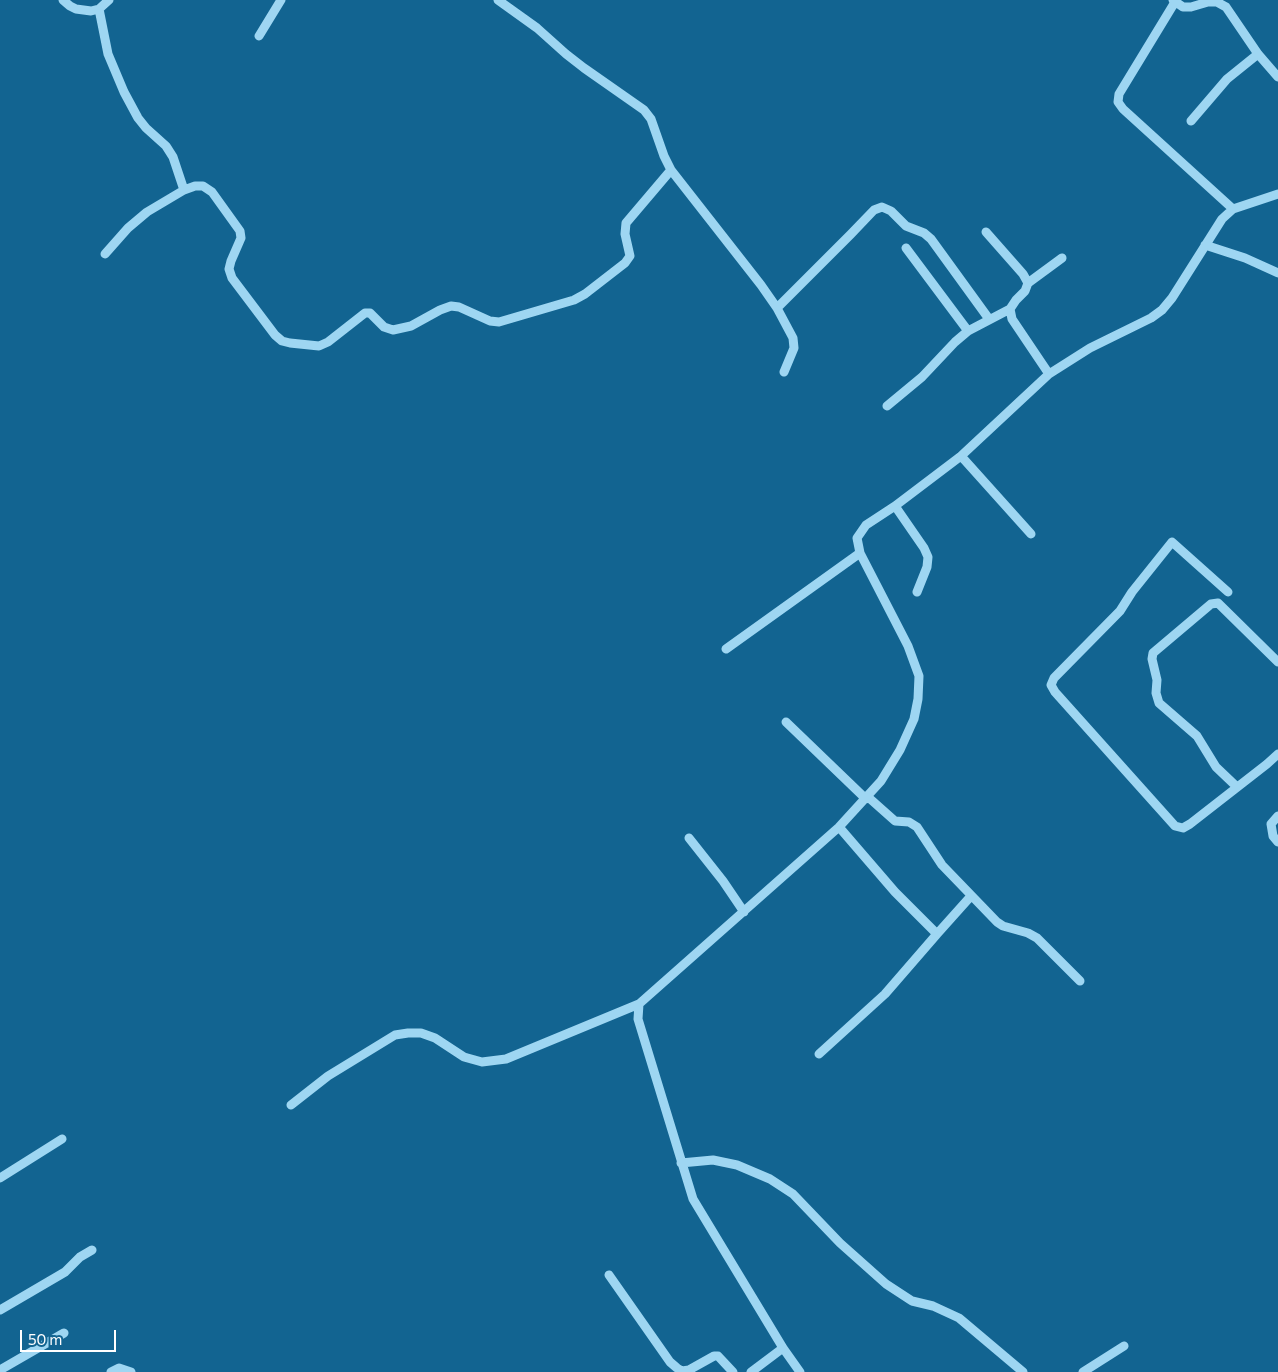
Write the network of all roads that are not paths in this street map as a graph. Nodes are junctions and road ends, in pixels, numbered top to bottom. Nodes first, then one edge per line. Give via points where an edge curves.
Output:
1 (63, 0) edge
2 (109, 0) edge
3 (281, 0) edge
4 (498, 0) edge
5 (1174, 1) edge
6 (99, 9) junction
7 (259, 36) dead end
8 (1258, 54) junction
9 (1278, 77) edge
10 (1191, 120) dead end
11 (671, 170) junction
12 (184, 190) junction
13 (1278, 194) edge
14 (1233, 209) junction
15 (986, 232) dead end
16 (1205, 245) junction
17 (906, 248) dead end
18 (106, 254) dead end
19 (1062, 258) dead end
20 (1278, 273) edge
21 (1028, 283) junction
22 (777, 308) junction
23 (1010, 309) junction
24 (989, 319) junction
25 (968, 331) junction
26 (784, 372) dead end
27 (1048, 374) junction
28 (887, 406) dead end
29 (961, 456) junction
30 (895, 506) junction
31 (1031, 534) dead end
32 (860, 553) junction
33 (917, 592) dead end
34 (1228, 592) dead end
35 (726, 649) dead end
36 (1278, 662) edge
37 (786, 722) dead end
38 (1278, 754) edge
39 (1237, 787) junction
40 (867, 798) junction
41 (1278, 816) edge
42 (839, 827) junction
43 (689, 838) dead end
44 (1278, 842) edge
45 (972, 896) junction
46 (744, 912) junction
47 (936, 934) junction
48 (1080, 981) dead end
49 (638, 1004) junction
50 (819, 1054) dead end
51 (290, 1105) dead end
52 (62, 1139) dead end
53 (681, 1163) junction
54 (0, 1178) edge
55 (92, 1250) dead end
56 (609, 1275) dead end
57 (0, 1310) edge
58 (64, 1333) dead end
59 (1124, 1346) dead end
60 (784, 1348) junction
61 (0, 1370) edge
62 (110, 1372) edge
63 (130, 1372) edge
64 (733, 1372) edge
65 (751, 1372) edge
66 (800, 1372) edge
67 (1023, 1372) edge
68 (1084, 1372) edge

1 - 6 street via 76,9
2 - 6 street
3 - 7 street
4 - 11 street via 584,68 644,110 656,129
5 - 8 street via 1183,7 1217,2 1226,7
5 - 14 street via 1119,94 1118,102
6 - 12 street via 108,54 124,92 138,118 173,157
8 - 9 street
8 - 10 street via 1227,79
11 - 12 street via 626,223 630,256 625,263 574,300 499,322 451,306 411,326 393,330 384,327 370,313 365,313 319,346 290,343 275,335 232,278 230,261 241,238 240,231 212,192 203,186
11 - 22 street
12 - 18 street via 138,219
13 - 14 street
14 - 16 street via 1222,219
15 - 21 street
16 - 20 street
16 - 27 street via 1162,310
17 - 25 street
19 - 21 street
21 - 23 street
22 - 24 street via 874,210 882,207 930,239
22 - 26 street via 793,338 794,348
23 - 24 street
23 - 27 street via 1012,319
24 - 25 street
25 - 28 street via 922,377
27 - 29 street
29 - 30 street
29 - 31 street
30 - 32 street via 866,525 857,538
30 - 33 street via 928,557
32 - 35 street
32 - 40 street via 908,646 919,676 914,719 900,750
34 - 39 street via 1172,542 1120,612 1054,678 1051,685 1175,826 1183,828 1190,824
36 - 39 street via 1218,603 1212,604 1154,653 1152,659 1160,703 1197,736 1216,766
37 - 40 street
38 - 39 street
40 - 42 street
40 - 45 street via 895,821 909,822 917,827 942,865
41 - 44 street via 1271,824
42 - 46 street
42 - 47 street
43 - 46 street
45 - 47 street
45 - 48 street via 1003,926 1037,938
46 - 49 street
47 - 50 street via 885,994
49 - 51 street via 506,1059 482,1062 464,1057 421,1033 395,1035 328,1076
49 - 53 street via 638,1019
52 - 54 street
53 - 60 street via 693,1200
53 - 67 street via 713,1160 737,1165 770,1179 793,1194 840,1243 886,1284 912,1301 959,1318
55 - 57 street via 65,1272
56 - 64 street via 677,1368 688,1370 718,1356
58 - 61 street
59 - 68 street
60 - 65 street
60 - 66 street
62 - 63 street via 120,1368

